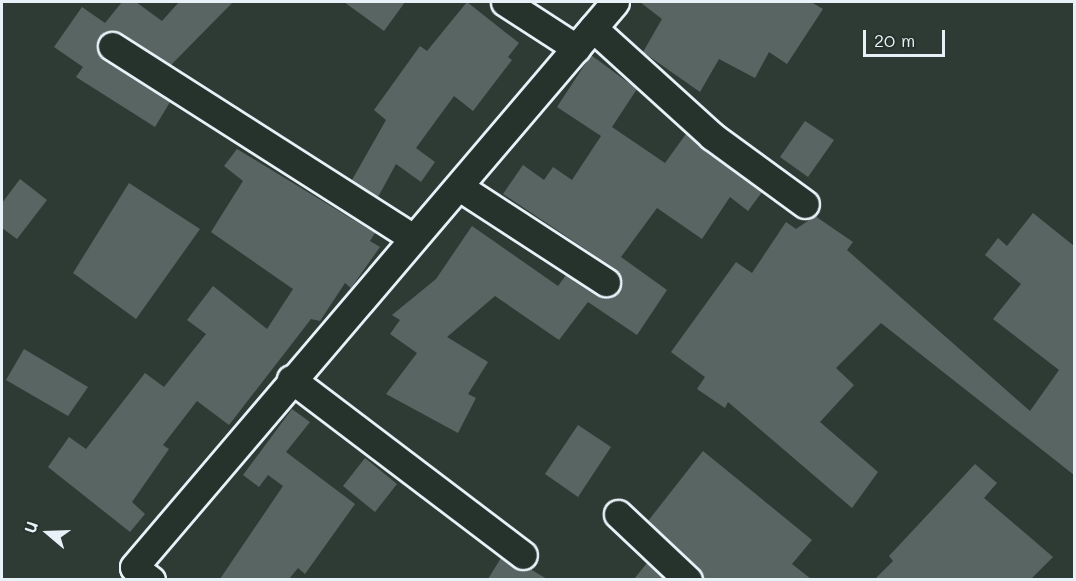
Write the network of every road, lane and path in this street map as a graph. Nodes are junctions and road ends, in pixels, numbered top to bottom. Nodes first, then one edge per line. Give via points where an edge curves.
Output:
1 (505, 2) edge
2 (615, 2) edge
3 (585, 38) junction
4 (111, 46) dead end
5 (461, 188) junction
6 (805, 204) dead end
7 (413, 238) junction
8 (606, 282) dead end
9 (291, 379) junction
10 (618, 514) dead end
11 (523, 555) dead end
12 (136, 575) edge
13 (687, 579) edge

1 - 3 street
2 - 3 street
3 - 5 street
3 - 6 street
4 - 7 street
5 - 7 street
5 - 8 street
7 - 9 street
9 - 11 street
9 - 12 street
10 - 13 street

